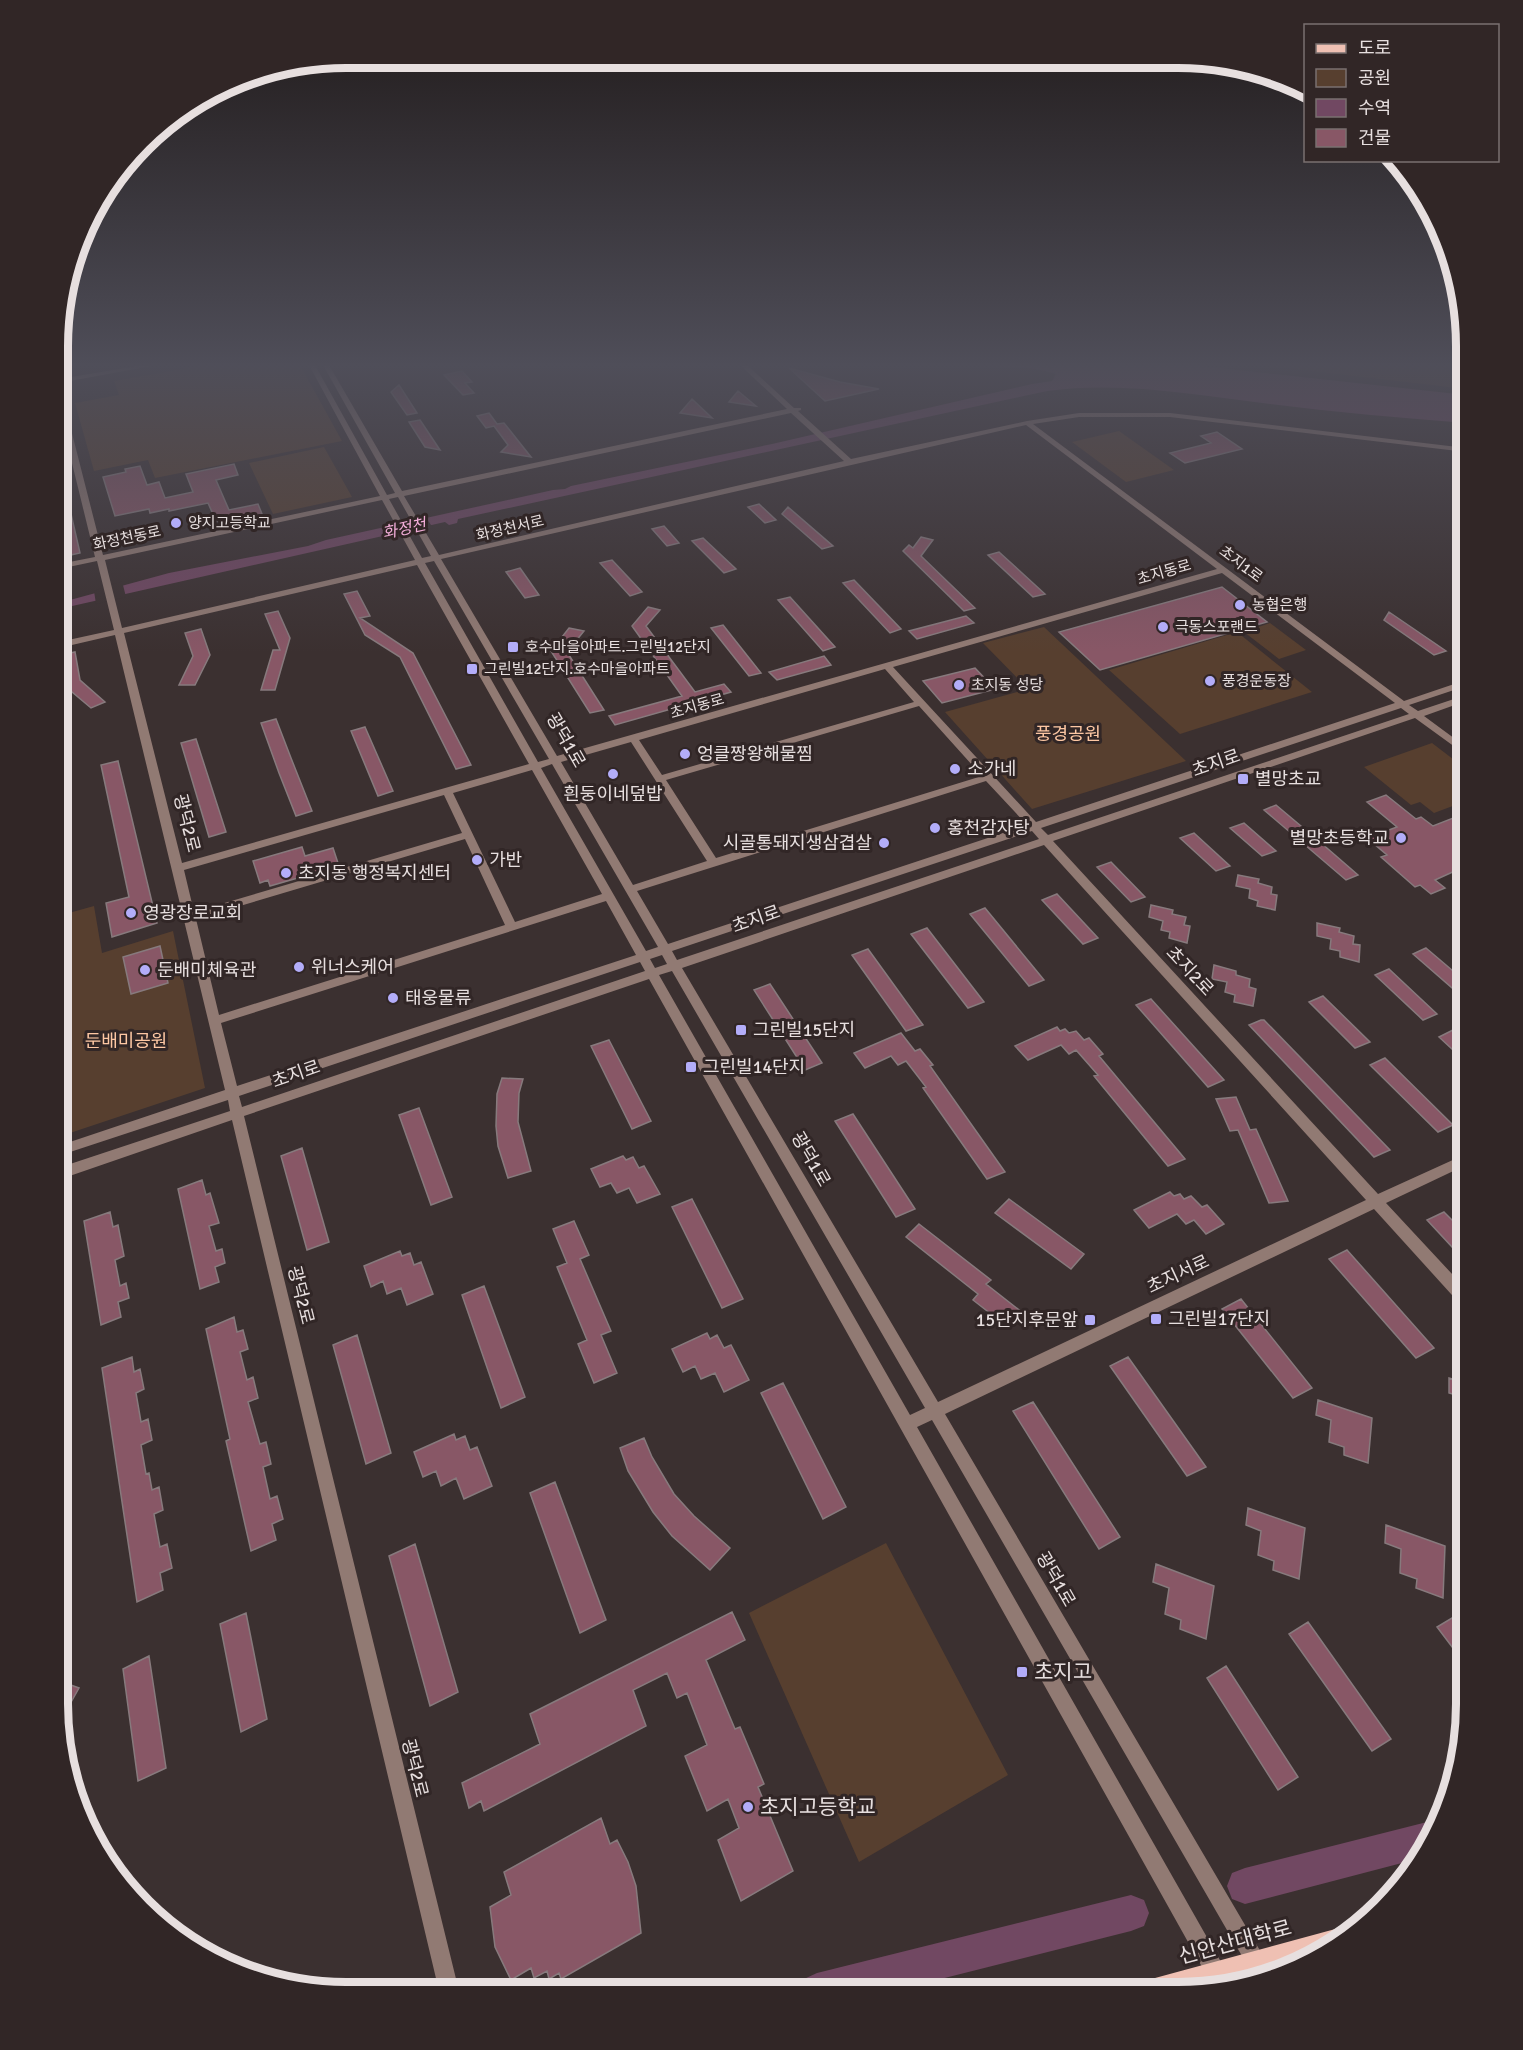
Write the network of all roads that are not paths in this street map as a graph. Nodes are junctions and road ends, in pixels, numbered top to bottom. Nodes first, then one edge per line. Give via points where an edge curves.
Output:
1 (75, 461) edge
2 (365, 461) edge
3 (382, 461) edge
4 (558, 461) edge
5 (854, 461) edge
6 (1077, 461) edge
7 (401, 494) junction
8 (385, 497) junction
9 (99, 558) junction
10 (437, 558) junction
11 (420, 562) junction
12 (68, 565) edge
13 (1223, 570) junction
14 (119, 631) junction
15 (68, 643) edge
16 (888, 667) junction
17 (1456, 685) edge
18 (1456, 701) edge
19 (920, 703) junction
20 (1401, 704) junction
21 (1416, 715) junction
22 (634, 739) junction
23 (1456, 745) edge
24 (556, 761) junction
25 (536, 767) junction
26 (988, 777) junction
27 (659, 779) junction
28 (447, 791) junction
29 (1034, 826) junction
30 (468, 835) junction
31 (1045, 839) junction
32 (714, 863) junction
33 (177, 868) junction
34 (630, 889) junction
35 (609, 896) junction
36 (189, 918) junction
37 (512, 927) junction
38 (665, 949) junction
39 (643, 956) junction
40 (675, 966) junction
41 (652, 974) junction
42 (214, 1021) junction
43 (232, 1092) junction
44 (237, 1113) junction
45 (68, 1148) edge
46 (1456, 1164) edge
47 (68, 1171) edge
48 (1377, 1202) junction
49 (1456, 1289) edge
50 (934, 1410) junction
51 (907, 1424) junction
52 (1303, 1953) edge
53 (1260, 1968) edge
54 (1219, 1978) edge
55 (1203, 1981) edge
56 (448, 1982) edge

1 - 9 street
2 - 8 street
3 - 7 street, 광덕1로
4 - 7 street, 화정천동로
5 - 10 street, 화정천서로
6 - 13 street, 초지1로
7 - 8 street, 화정천동로
7 - 10 street, 광덕1로
8 - 9 street, 화정천동로
8 - 11 street
9 - 12 street, 화정천동로
9 - 14 street, 광덕2로
10 - 11 street, 화정천서로
10 - 24 street, 광덕1로
11 - 14 street, 화정천서로
11 - 25 street
13 - 16 street, 초지동로
13 - 20 street, 초지1로
14 - 15 street, 화정천서로
14 - 33 street, 광덕2로
16 - 19 street, 초지2로
16 - 22 street, 초지동로
17 - 20 street, 초지로
18 - 21 street, 초지로
19 - 26 street, 초지2로
19 - 27 street
20 - 21 street, 초지1로
20 - 29 street, 초지로
21 - 23 street, 초지1로
21 - 31 street, 초지로
22 - 24 street, 초지동로
22 - 27 street
24 - 25 street, 초지동로
24 - 34 street, 광덕1로
25 - 28 street, 초지동로
25 - 35 street
26 - 29 street, 초지2로
26 - 32 street
27 - 32 street
28 - 30 street
28 - 33 street, 초지동로
29 - 31 street, 초지2로
29 - 38 street, 초지로
30 - 36 street
30 - 37 street
31 - 40 street, 초지로
31 - 48 street, 초지2로
32 - 34 street
33 - 36 street, 광덕2로
34 - 38 street, 광덕1로
35 - 37 street
35 - 39 street
36 - 42 street, 광덕2로
37 - 42 street
38 - 39 street, 초지로
38 - 40 street, 광덕1로
39 - 41 street
39 - 43 street, 초지로
40 - 41 street, 초지로
40 - 50 street, 광덕1로
41 - 44 street, 초지로
41 - 51 street
42 - 43 street, 광덕2로
43 - 44 street, 광덕2로
43 - 45 street, 초지로
44 - 47 street, 초지로
44 - 56 street, 광덕2로
46 - 48 street, 초지서로
48 - 49 street, 초지2로
48 - 50 street, 초지서로
50 - 51 street, 초지서로
50 - 53 street, 광덕1로
51 - 54 street
52 - 53 main road, 신안산대학로
53 - 54 main road, 신안산대학로
54 - 55 main road, 신안산대학로

